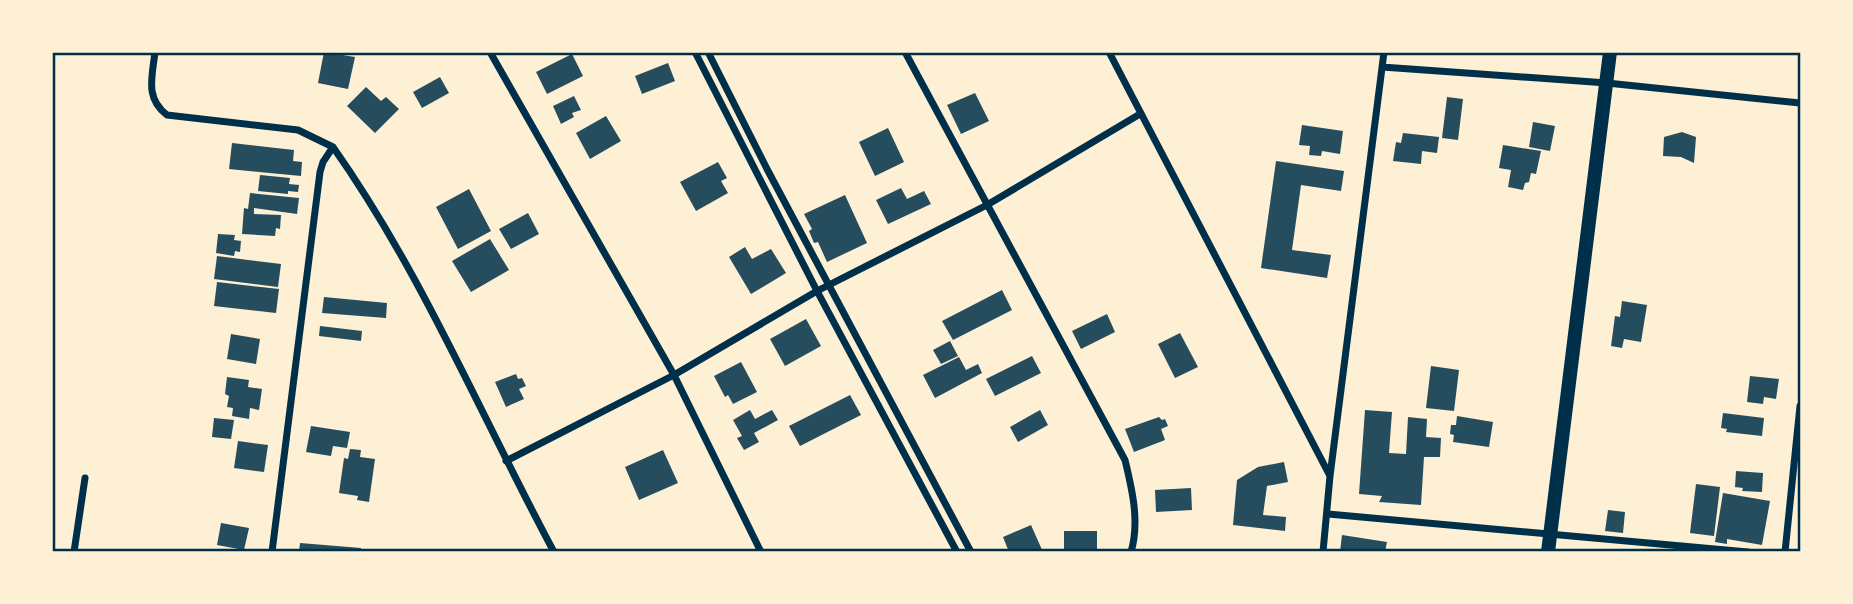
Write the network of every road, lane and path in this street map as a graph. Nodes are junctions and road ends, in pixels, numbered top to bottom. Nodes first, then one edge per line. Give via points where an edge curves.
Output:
1 (155, 52) edge
2 (490, 52) edge
3 (695, 52) edge
4 (708, 52) edge
5 (905, 52) edge
6 (1109, 52) edge
7 (1384, 52) edge
8 (1610, 52) edge
9 (1382, 67) junction
10 (1606, 83) junction
11 (726, 86) junction
12 (716, 92) junction
13 (1801, 103) edge
14 (1140, 114) junction
15 (332, 147) junction
16 (987, 205) junction
17 (830, 285) junction
18 (817, 291) junction
19 (674, 375) junction
20 (1801, 406) edge
21 (924, 460) junction
22 (506, 461) junction
23 (912, 467) junction
24 (1330, 476) junction
25 (86, 478) dead end
26 (1328, 514) junction
27 (1551, 534) junction
28 (75, 551) edge
29 (272, 551) edge
30 (554, 551) edge
31 (761, 551) edge
32 (957, 551) edge
33 (971, 551) edge
34 (1130, 551) edge
35 (1323, 551) edge
36 (1549, 551) edge
37 (1748, 551) edge
38 (1786, 551) edge

1 - 15 street via 151,90 156,107 167,115 298,130
2 - 19 street
3 - 12 street
4 - 11 street
5 - 16 street
6 - 14 street
7 - 9 street
8 - 10 highway
9 - 10 street
9 - 24 street
10 - 13 street
10 - 27 highway
11 - 12 street
11 - 17 street
12 - 18 street
14 - 16 street
14 - 24 street
15 - 22 street via 401,255
15 - 29 street via 320,172
16 - 17 street
16 - 34 street via 1125,460 1133,499
17 - 18 street
17 - 21 street
18 - 19 street
18 - 23 street
19 - 22 street
19 - 31 street
20 - 38 street
21 - 23 street
21 - 33 street
22 - 30 street
23 - 32 street
24 - 26 street
25 - 28 street
26 - 27 street
26 - 35 street
27 - 36 highway
27 - 37 street

